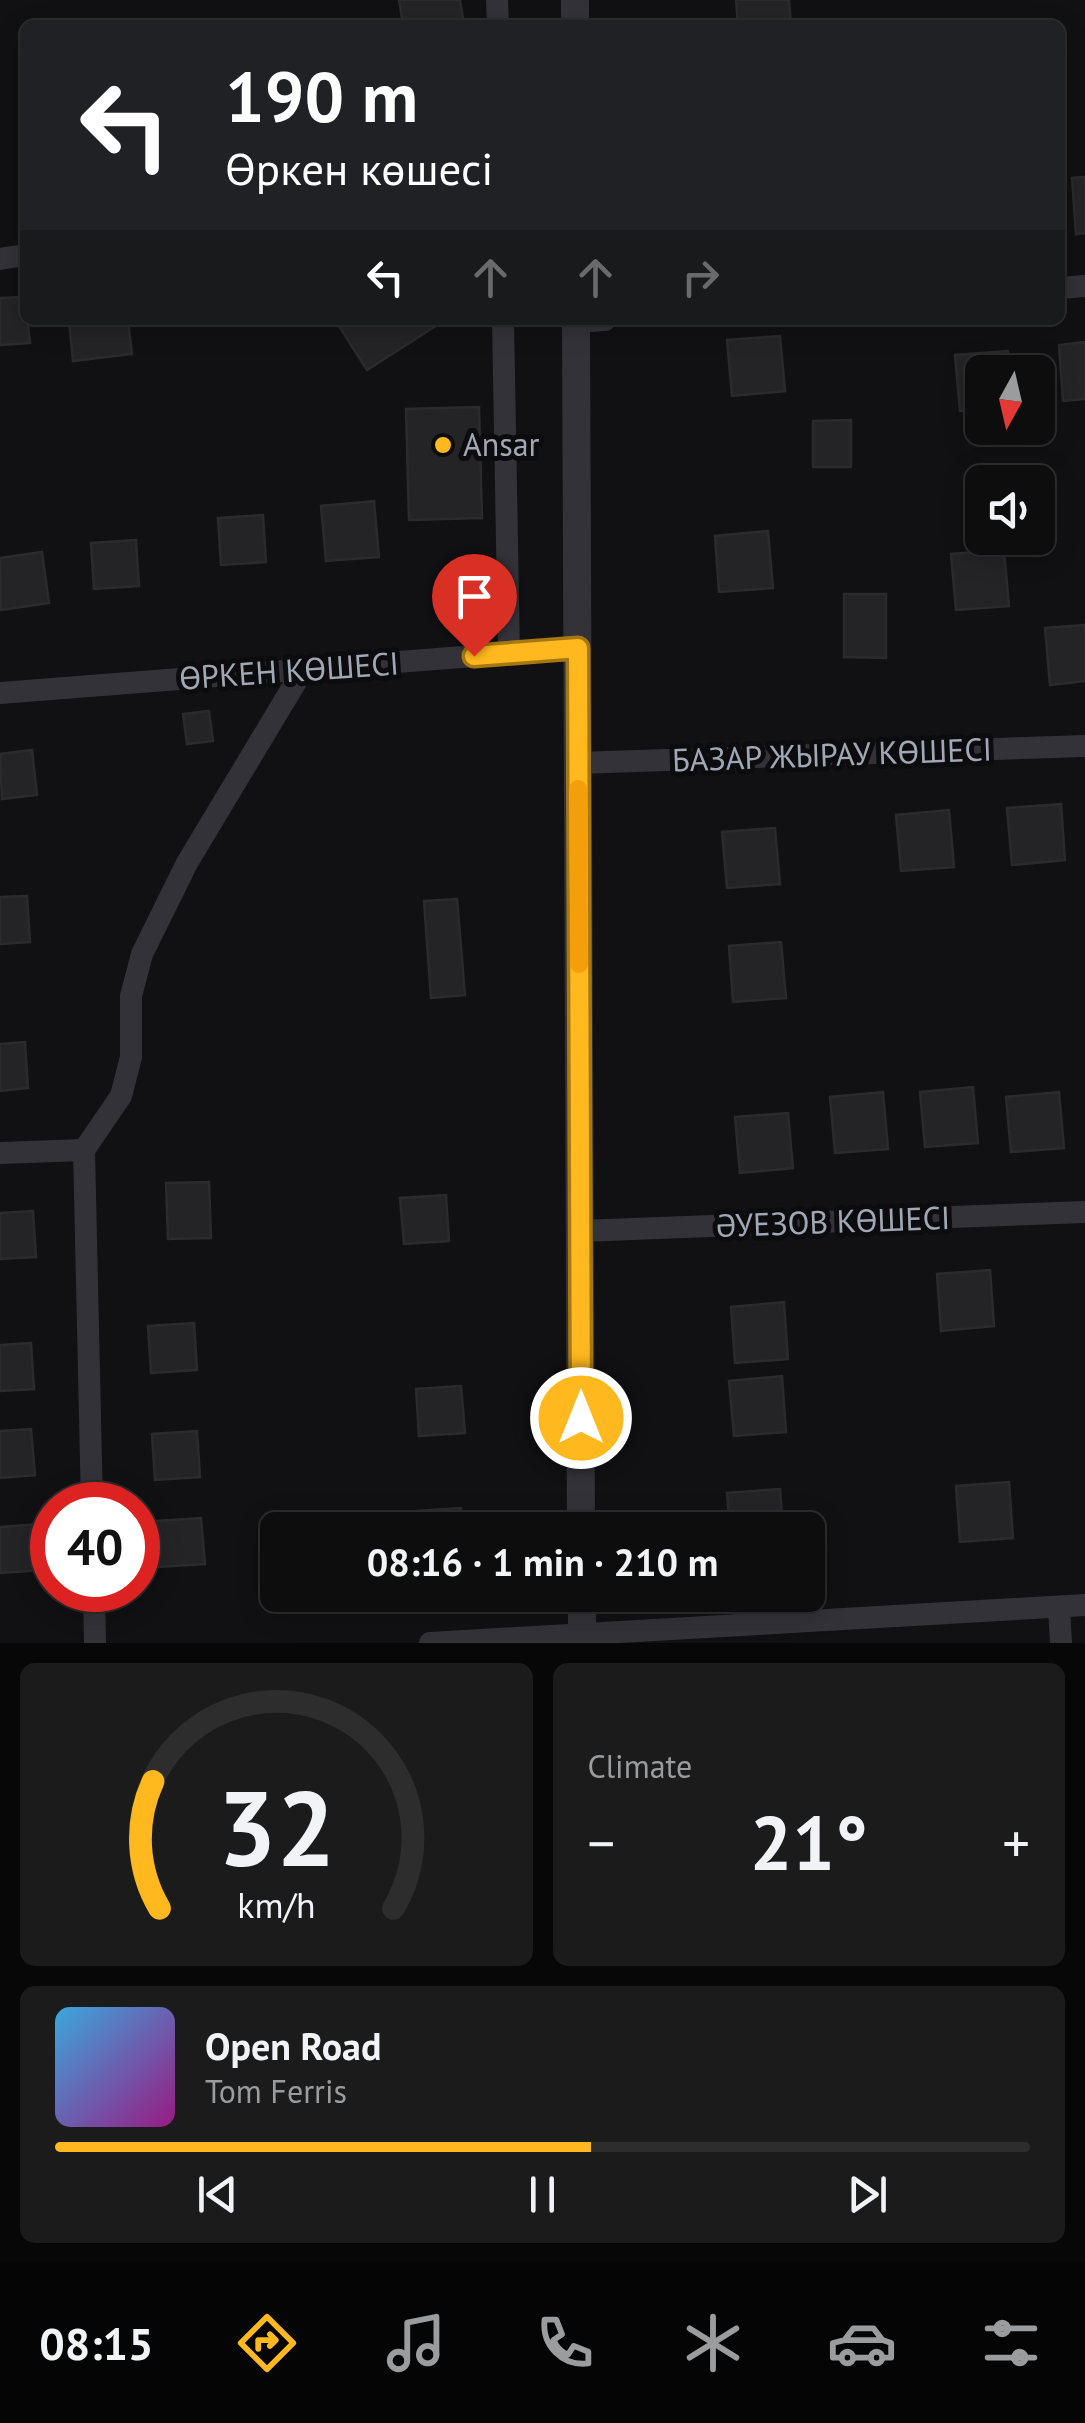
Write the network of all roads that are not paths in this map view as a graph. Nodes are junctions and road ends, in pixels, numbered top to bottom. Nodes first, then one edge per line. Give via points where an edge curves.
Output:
1 (504, 325) edge
2 (576, 325) edge
3 (578, 648) junction
4 (508, 654) junction
5 (303, 670) junction
6 (0, 693) edge
7 (1085, 746) edge
8 (578, 764) junction
9 (84, 1150) junction
10 (0, 1153) edge
11 (1085, 1212) edge
12 (580, 1231) junction
13 (91, 1482) edge
14 (582, 1512) edge
15 (1085, 1605) edge
16 (1058, 1607) junction
17 (94, 1612) edge
18 (582, 1612) edge
19 (582, 1639) edge
20 (95, 1643) edge
21 (430, 1643) edge
22 (1060, 1643) edge

1 - 4 street
2 - 3 street
3 - 4 street, ӨРКЕН КӨШЕСІ
3 - 8 street
4 - 5 street, ӨРКЕН КӨШЕСІ
5 - 6 street, ӨРКЕН КӨШЕСІ
5 - 9 street via 187,864 142,954 130,996 131,1057 121,1096
7 - 8 street, БАЗАР ЖЫРАУ КӨШЕСІ
8 - 12 street
9 - 10 street
9 - 13 street
11 - 12 street, ӘУЕЗОВ КӨШЕСІ
12 - 14 street
15 - 16 street
16 - 19 street
16 - 22 street
17 - 20 street
18 - 19 street
19 - 21 street

